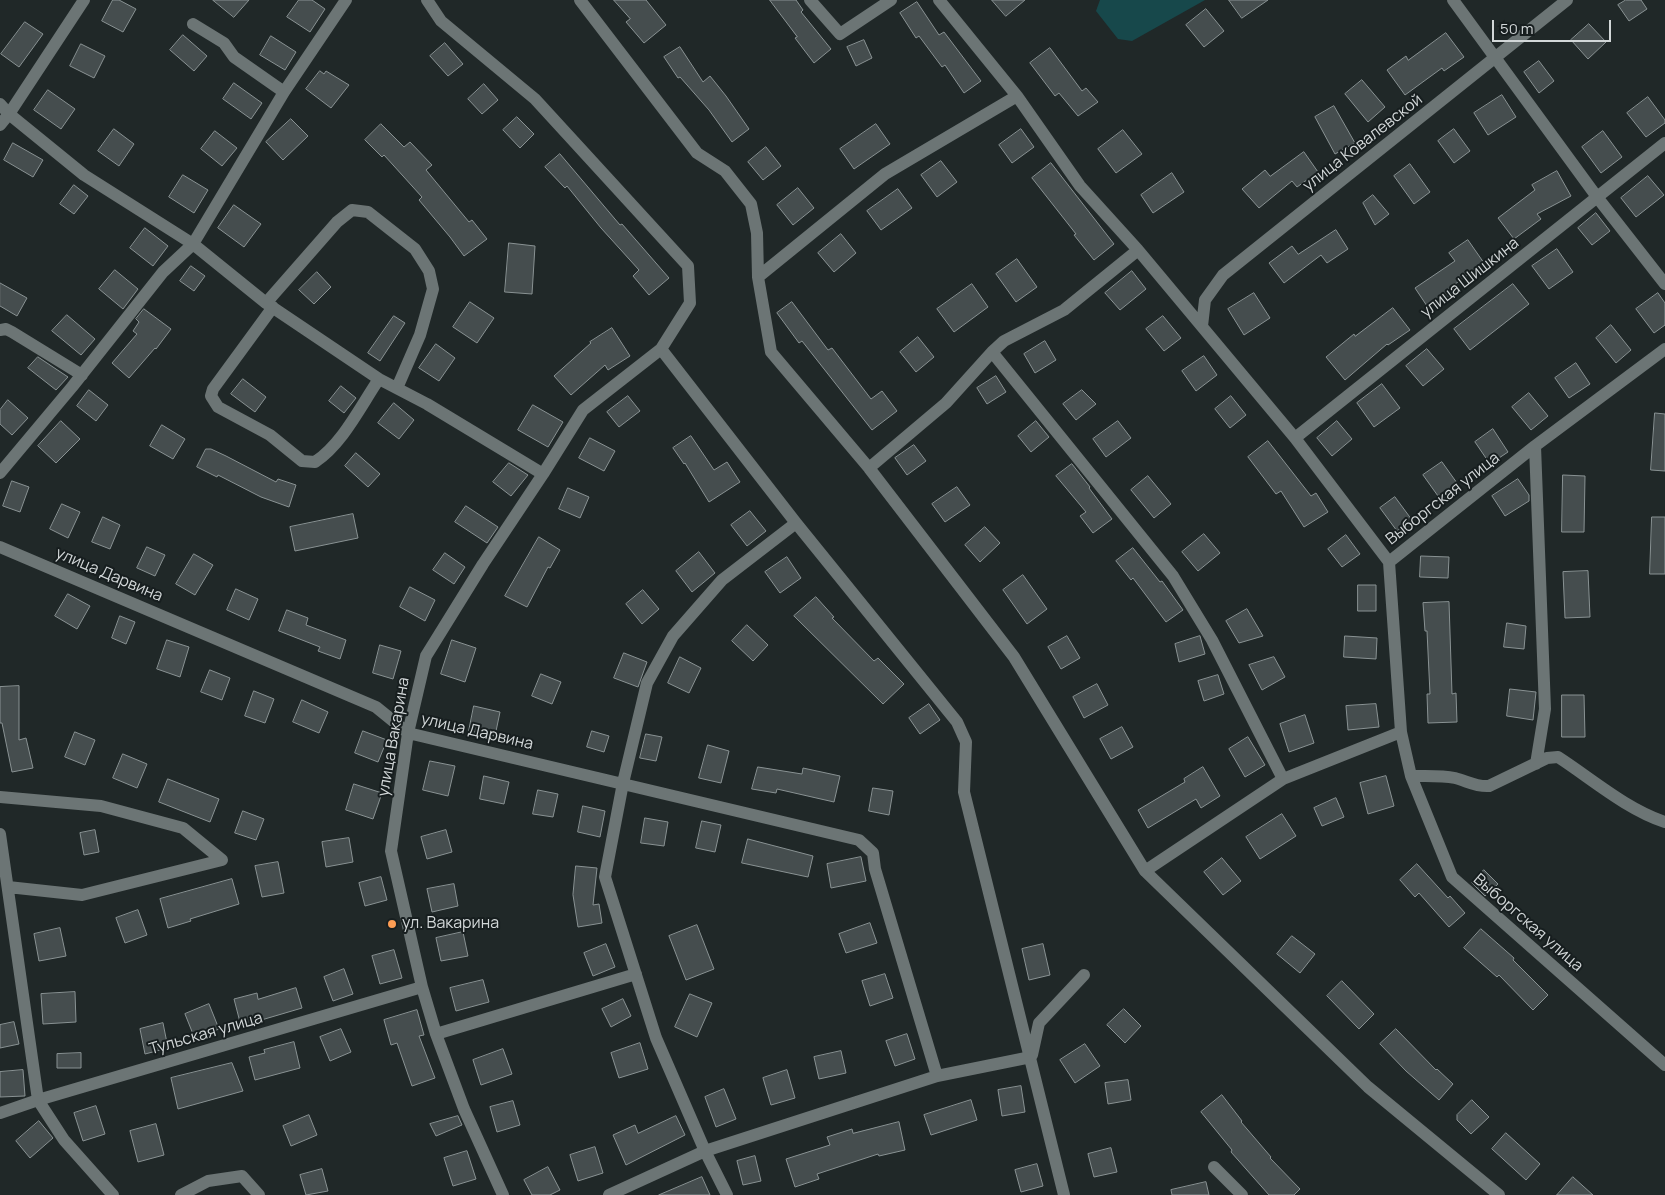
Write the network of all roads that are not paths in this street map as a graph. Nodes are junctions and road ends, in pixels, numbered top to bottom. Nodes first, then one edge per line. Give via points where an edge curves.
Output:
1 (84, 0) edge
2 (346, 0) edge
3 (427, 0) edge
4 (580, 0) edge
5 (810, 0) edge
6 (891, 0) edge
7 (940, 0) edge
8 (1453, 0) edge
9 (1567, 0) edge
10 (193, 24) dead end
11 (1494, 59) junction
12 (284, 92) junction
13 (1017, 96) junction
14 (0, 104) edge
15 (9, 114) junction
16 (0, 125) edge
17 (1665, 143) edge
18 (1597, 197) junction
19 (193, 244) junction
20 (1138, 250) junction
21 (758, 277) junction
22 (1665, 284) edge
23 (270, 305) junction
24 (1202, 326) junction
25 (0, 330) edge
26 (661, 349) junction
27 (1665, 349) edge
28 (992, 352) junction
29 (82, 375) junction
30 (379, 379) junction
31 (397, 388) junction
32 (1294, 438) junction
33 (1535, 446) junction
34 (869, 468) junction
35 (0, 473) edge
36 (543, 474) junction
37 (796, 523) junction
38 (0, 546) edge
39 (1389, 562) junction
40 (408, 732) junction
41 (1401, 732) junction
42 (1536, 764) junction
43 (1411, 776) junction
44 (1283, 779) junction
45 (623, 783) junction
46 (0, 797) edge
47 (1665, 822) edge
48 (0, 834) edge
49 (1145, 871) junction
50 (8, 887) junction
51 (636, 974) junction
52 (1084, 975) dead end
53 (422, 987) junction
54 (436, 1034) junction
55 (1031, 1057) junction
56 (1665, 1065) edge
57 (936, 1076) junction
58 (38, 1100) junction
59 (0, 1113) edge
60 (705, 1151) junction
61 (1214, 1167) dead end
62 (113, 1195) edge
63 (181, 1195) edge
64 (259, 1195) edge
65 (502, 1195) edge
66 (609, 1195) edge
67 (727, 1195) edge
68 (1064, 1195) edge
69 (1242, 1195) edge
70 (1500, 1195) edge

1 - 15 street
2 - 12 street
3 - 26 street, улица Вакарина via 441,21 535,99 688,266 690,303
4 - 21 street via 692,148 725,171 751,204 758,233
5 - 6 street via 840,34
7 - 13 street
8 - 11 street
9 - 11 street, улица Ковалевской
10 - 12 street via 224,43 234,57
11 - 18 street
11 - 24 street, улица Ковалевской via 1223,275 1206,300
12 - 19 street
13 - 20 street via 1080,186
13 - 21 street via 885,174
14 - 15 street
15 - 16 street
15 - 19 street via 84,174
17 - 18 street, улица Шишкина
18 - 22 street
18 - 32 street, улица Шишкина
19 - 23 street
19 - 29 street via 163,272
20 - 24 street
20 - 28 street via 1064,310 1004,341
21 - 34 street via 770,352
23 - 30 street
23 - 30 street via 213,389 211,396 218,407 270,435 302,461 315,462 332,448
23 - 31 street via 337,222 352,210 368,212 415,250 429,271 432,289 420,335
24 - 32 street
25 - 29 street via 12,332
26 - 36 street, улица Вакарина via 583,410
26 - 37 street
27 - 33 street, Выборгская улица
28 - 34 street via 946,403
28 - 44 street via 1173,576 1212,640
29 - 35 street
30 - 31 street
31 - 36 street
32 - 39 street
33 - 39 street, Выборгская улица
33 - 42 street via 1546,709
34 - 49 street via 1014,658
36 - 40 street, улица Вакарина via 426,656
37 - 45 street via 722,580 673,636 647,683
37 - 55 street via 957,722 966,742 964,792
38 - 40 street, улица Дарвина via 376,707
39 - 41 street, Выборгская улица
40 - 45 street, улица Дарвина
40 - 53 street, улица Вакарина via 391,851
41 - 43 street, Выборгская улица
41 - 44 street
42 - 43 street via 1489,786 1479,787 1454,778
42 - 47 street via 1547,758 1558,758 1615,796
43 - 56 street, Выборгская улица via 1452,877
44 - 49 street
45 - 51 street via 605,877
45 - 57 street, улица Дарвина via 859,840 873,853
46 - 50 street via 101,806 183,828 222,860 82,895
48 - 50 street
49 - 70 street via 1368,1087
50 - 58 street
51 - 54 street
51 - 60 street via 656,1038
52 - 55 street via 1039,1023
53 - 54 street, улица Вакарина
53 - 58 street, Тульская улица
54 - 65 street, улица Вакарина via 464,1109
55 - 57 street
55 - 68 street
57 - 60 street
58 - 59 street, Тульская улица
58 - 62 street via 64,1140
60 - 66 street
60 - 67 street
61 - 69 street
63 - 64 street via 208,1181 242,1176

